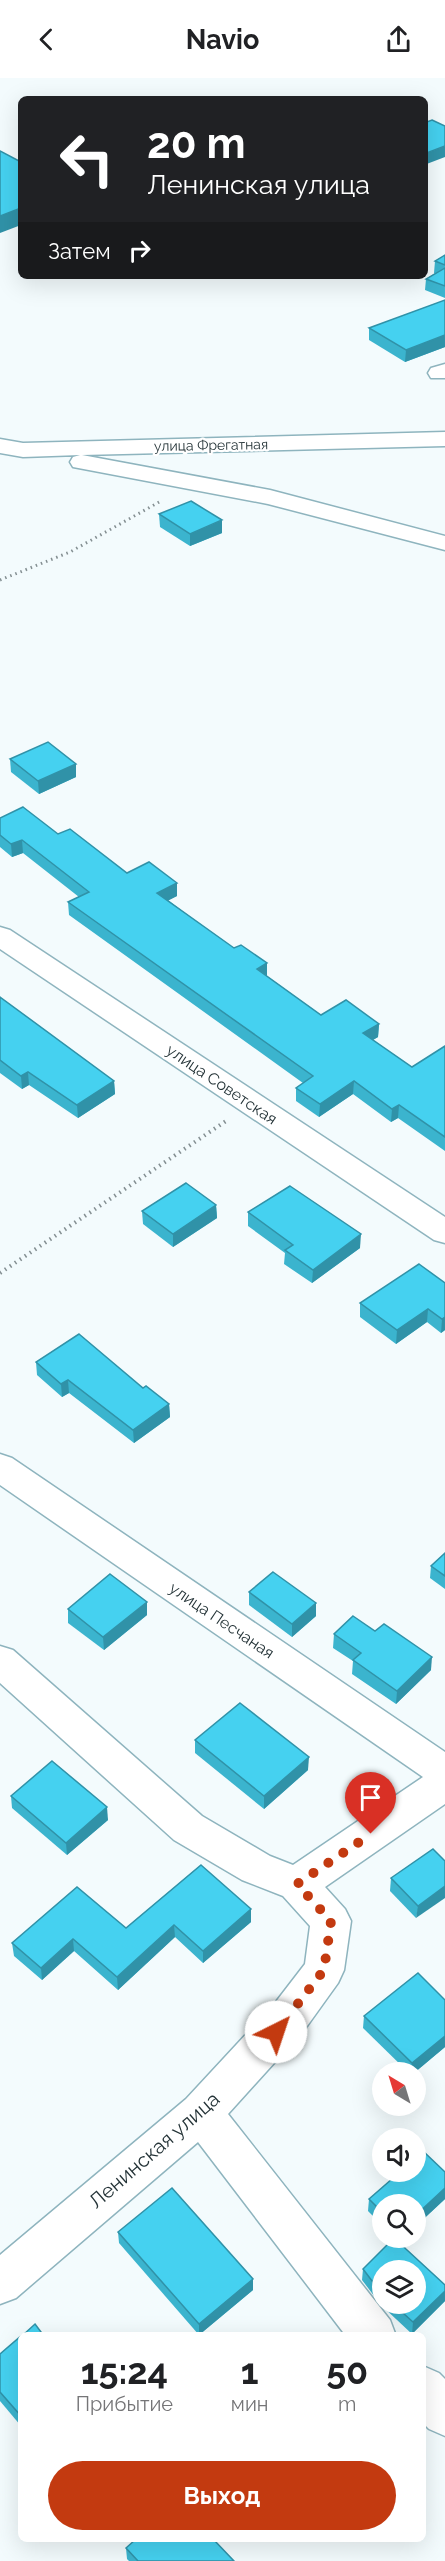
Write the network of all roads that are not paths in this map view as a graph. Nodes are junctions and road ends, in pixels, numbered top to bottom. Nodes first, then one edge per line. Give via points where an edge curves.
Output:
1 (445, 439) edge
2 (11, 448) edge
3 (445, 543) edge
4 (0, 936) edge
5 (445, 1232) edge
6 (0, 1467) edge
7 (0, 1661) edge
8 (445, 1772) edge
9 (445, 1783) edge
10 (297, 1884) junction
11 (201, 2113) junction
12 (0, 2283) edge
13 (371, 2332) edge
14 (426, 2392) edge
15 (445, 2413) edge

1 - 2 street, улица Фрегатная
2 - 3 street via 270,498
4 - 5 street, улица Советская
6 - 8 street, улица Песчаная
7 - 10 street via 188,1828 256,1868
9 - 10 street
10 - 11 street, Ленинская улица via 331,1921 324,1970 290,2016
11 - 12 street, Ленинская улица
11 - 13 street
14 - 15 street

